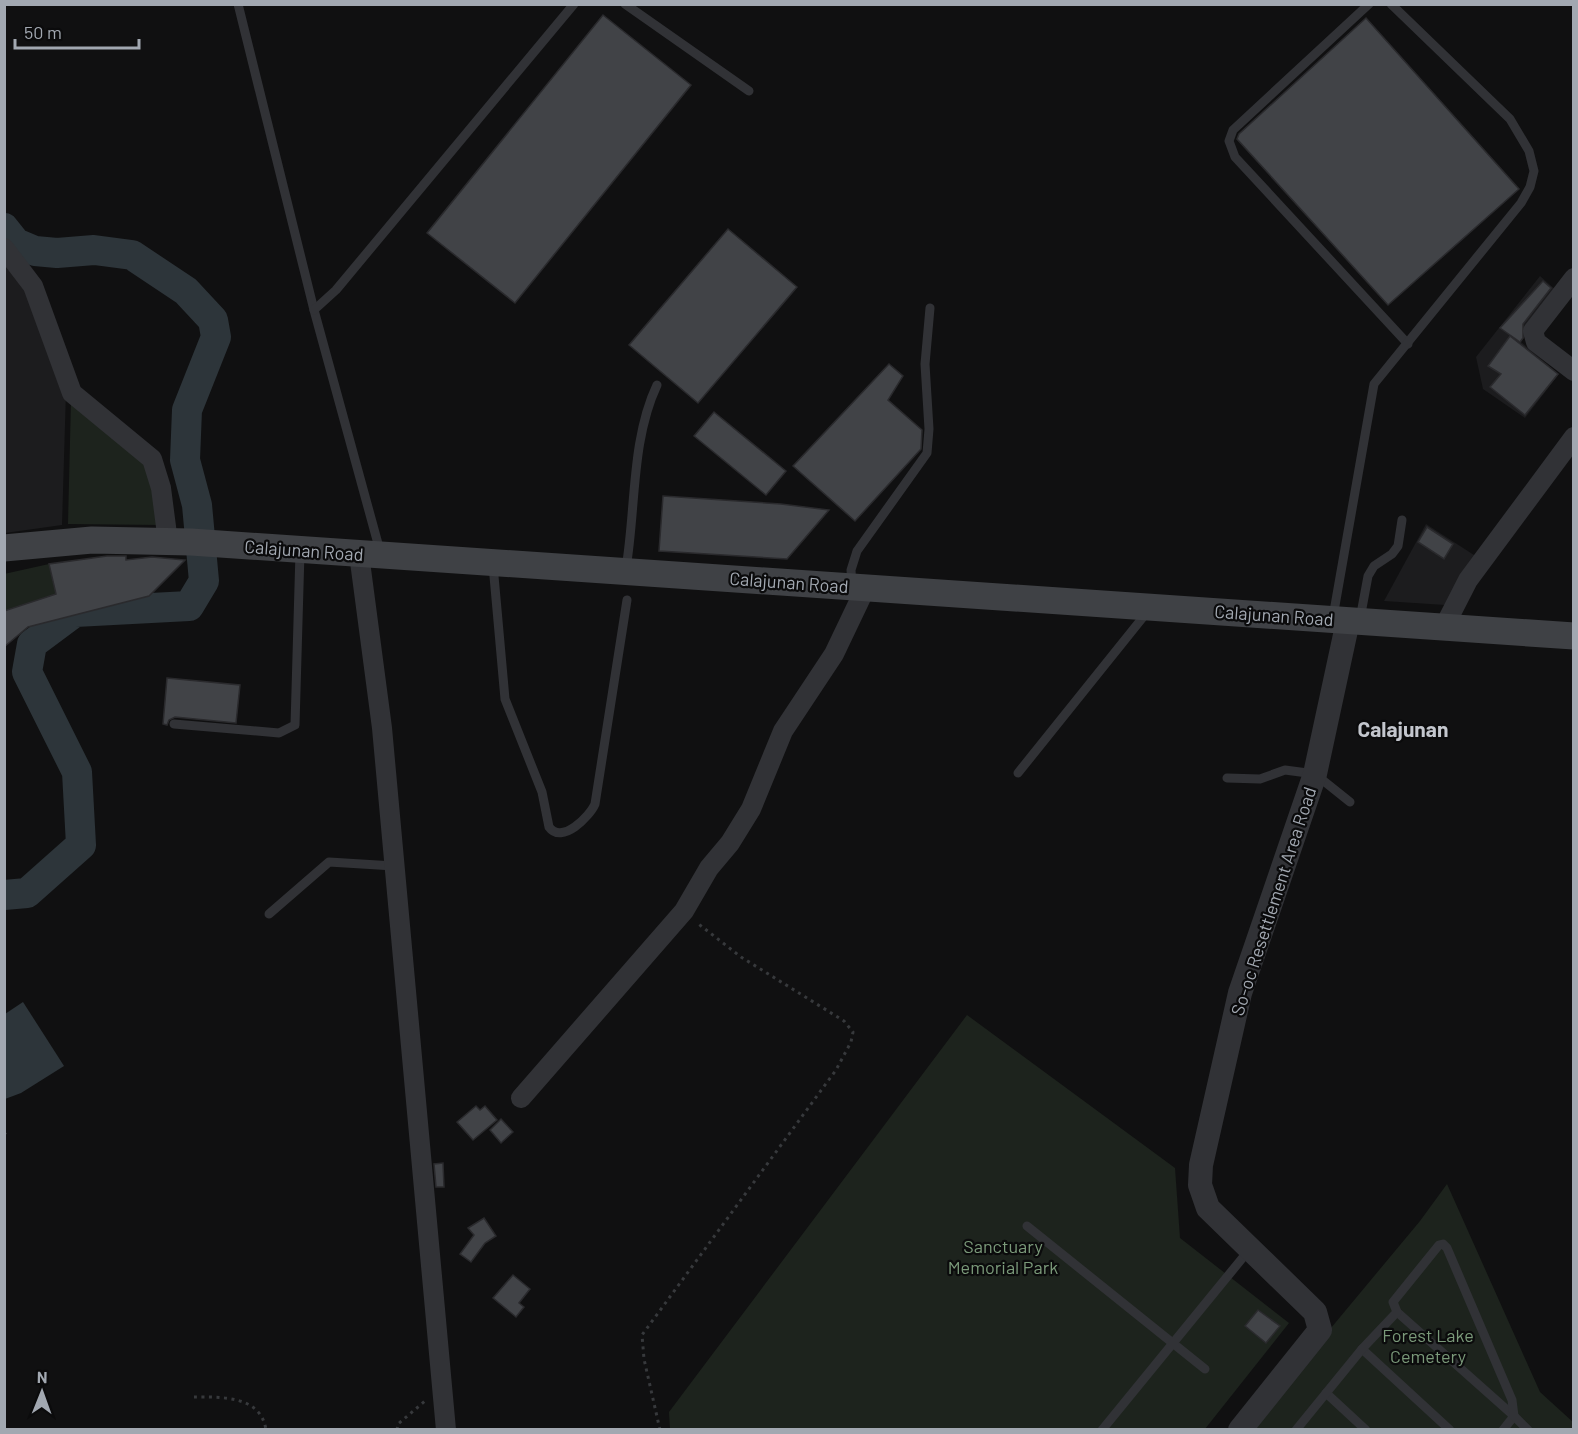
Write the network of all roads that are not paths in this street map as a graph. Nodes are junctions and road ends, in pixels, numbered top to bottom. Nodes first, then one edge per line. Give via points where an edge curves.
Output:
1 (238, 4) edge
2 (574, 4) edge
3 (625, 4) edge
4 (1369, 4) edge
5 (1391, 4) edge
6 (749, 92) dead end
7 (4, 248) edge
8 (1574, 278) edge
9 (930, 308) dead end
10 (314, 310) junction
11 (1408, 344) junction
12 (1574, 371) edge
13 (657, 385) dead end
14 (1574, 437) edge
15 (1402, 520) dead end
16 (179, 542) junction
17 (4, 548) edge
18 (300, 549) junction
19 (370, 555) junction
20 (493, 562) junction
21 (625, 570) junction
22 (859, 587) junction
23 (627, 600) dead end
24 (1152, 607) junction
25 (1347, 620) junction
26 (1444, 627) junction
27 (1574, 636) edge
28 (174, 724) dead end
29 (1018, 773) dead end
30 (1315, 774) junction
31 (1227, 778) dead end
32 (1350, 802) dead end
33 (394, 866) junction
34 (269, 914) dead end
35 (521, 1098) dead end
36 (1027, 1226) dead end
37 (1250, 1248) junction
38 (1397, 1312) junction
39 (1173, 1343) junction
40 (1362, 1349) junction
41 (1206, 1369) dead end
42 (1326, 1393) junction
43 (1514, 1416) junction
44 (446, 1430) edge
45 (1102, 1430) edge
46 (1240, 1430) edge
47 (1296, 1430) edge
48 (1366, 1430) edge
49 (1450, 1430) edge
50 (1503, 1430) edge
51 (1528, 1430) edge

1 - 10 lane
2 - 10 lane via 336,290
3 - 6 lane
4 - 11 lane via 1233,130 1229,141 1235,157
5 - 11 lane via 1510,119 1529,151 1534,171 1521,203
7 - 16 street via 33,286 72,393 152,459
8 - 12 street via 1533,331 1536,342
9 - 22 lane via 925,364 927,453 857,551 852,570
10 - 19 lane
11 - 25 lane via 1374,384 1371,393
13 - 21 lane via 645,421
14 - 26 street via 1468,580
15 - 25 lane via 1398,546 1374,566
16 - 17 main road, Calajunan Road via 92,540
16 - 18 main road, Calajunan Road
18 - 19 main road, Calajunan Road
18 - 28 lane via 295,725 279,733
19 - 20 main road, Calajunan Road
19 - 33 street
20 - 21 main road, Calajunan Road
20 - 23 lane via 505,699 542,792 549,827 557,833 578,825 595,804
21 - 22 main road, Calajunan Road
22 - 24 main road, Calajunan Road
22 - 35 street via 834,654 783,731 751,809 730,843 709,868 684,911
24 - 25 main road, Calajunan Road
24 - 29 lane
25 - 26 main road, Calajunan Road
25 - 30 street, So-oc Resettlement Area Road
26 - 27 main road, Calajunan Road
30 - 31 lane via 1285,770 1260,779
30 - 32 lane
30 - 37 street, So-oc Resettlement Area Road via 1240,993 1201,1165 1200,1185 1208,1208
33 - 34 lane via 329,862
33 - 44 street
36 - 39 lane
37 - 39 lane
37 - 46 street, So-oc Resettlement Area Road via 1315,1312 1320,1330
38 - 40 lane
38 - 43 lane
38 - 43 lane via 1393,1302 1438,1245 1443,1244 1512,1400
39 - 41 lane
39 - 45 lane
40 - 42 lane
40 - 49 lane
42 - 47 lane
42 - 48 lane
43 - 50 lane
43 - 51 lane

